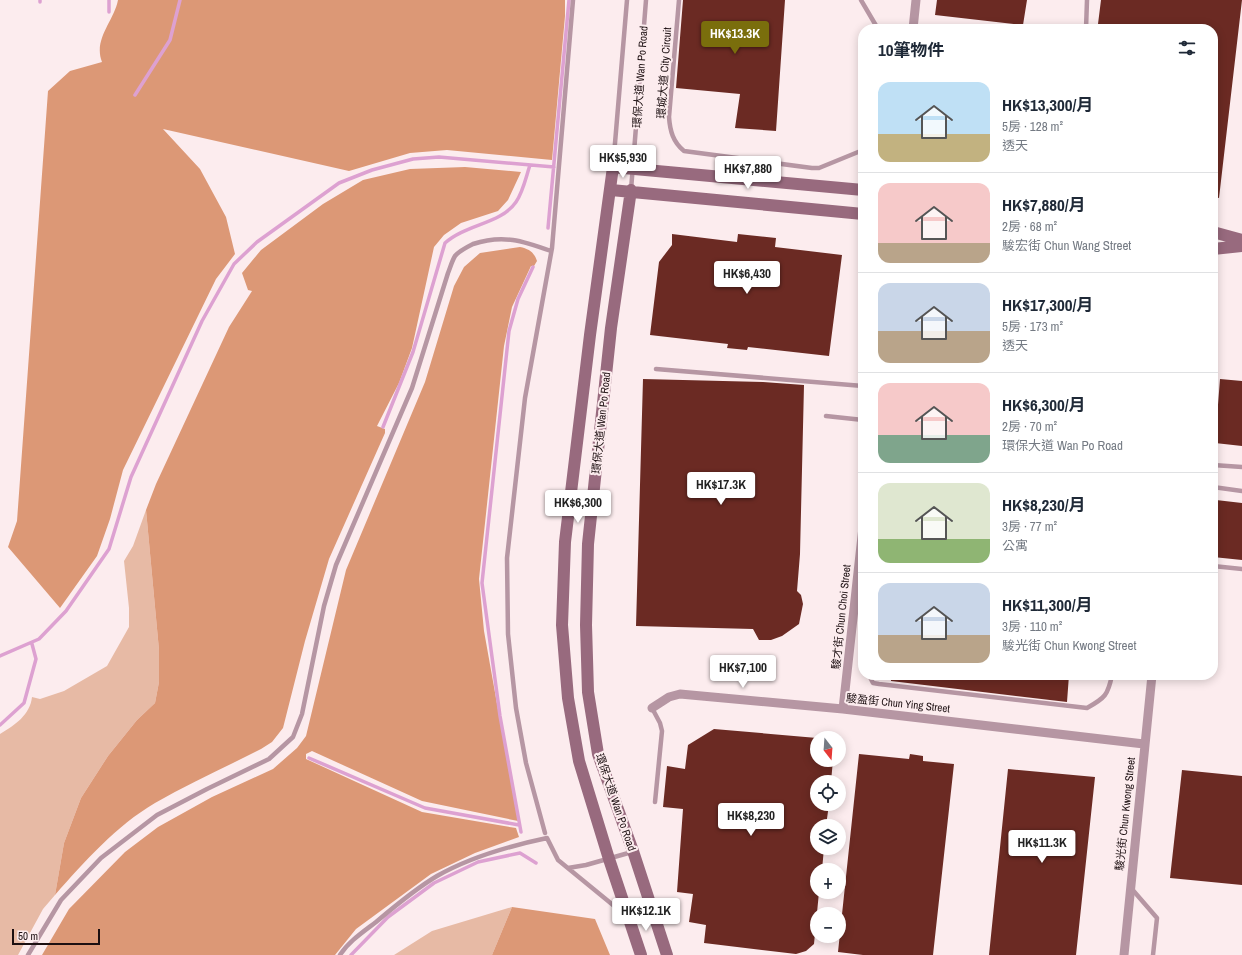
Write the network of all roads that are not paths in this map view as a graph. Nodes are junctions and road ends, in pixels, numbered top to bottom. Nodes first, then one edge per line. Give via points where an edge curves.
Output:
1 (573, 0) edge
2 (627, 0) edge
3 (646, 0) edge
4 (679, 0) edge
5 (861, 0) edge
6 (916, 0) edge
7 (1087, 0) edge
8 (875, 24) edge
9 (914, 24) edge
10 (1086, 24) edge
11 (858, 152) edge
12 (613, 167) junction
13 (633, 168) junction
14 (611, 190) junction
15 (631, 190) junction
16 (858, 190) edge
17 (858, 213) edge
18 (1218, 233) edge
19 (1242, 240) edge
20 (1242, 246) edge
21 (1218, 248) edge
22 (551, 251) junction
23 (656, 369) dead end
24 (858, 386) edge
25 (826, 416) dead end
26 (858, 419) edge
27 (1218, 465) edge
28 (1242, 467) edge
29 (1218, 488) edge
30 (1242, 491) edge
31 (1218, 567) edge
32 (1242, 569) edge
33 (858, 573) edge
34 (872, 680) edge
35 (1111, 680) edge
36 (1151, 680) edge
37 (652, 708) joint
38 (843, 709) junction
39 (1144, 744) junction
40 (655, 802) dead end
41 (545, 833) dead end
42 (633, 851) junction
43 (609, 858) junction
44 (568, 868) junction
45 (1130, 887) junction
46 (629, 917) junction
47 (28, 955) edge
48 (340, 955) edge
49 (641, 955) edge
50 (667, 955) edge
51 (1124, 955) edge
52 (1153, 955) edge

1 - 22 lane
2 - 12 lane, 環保大道 Wan Po Road
3 - 13 lane, 環保大道 Wan Po Road
4 - 11 lane, 環城大道 City Circuit via 669,117 672,134 678,146 684,151 812,168 819,168
5 - 8 lane
6 - 9 street
7 - 10 lane
12 - 13 main road
12 - 14 main road, 環保大道 Wan Po Road
13 - 15 lane, 環保大道 Wan Po Road
13 - 16 main road
14 - 15 main road
14 - 43 main road, 環保大道 Wan Po Road via 590,335 566,542 562,625 568,698 579,761
15 - 17 main road
15 - 42 main road, 環保大道 Wan Po Road via 611,328 588,544 586,625 588,692 598,754
18 - 19 main road
20 - 21 main road
22 - 41 lane via 526,398 507,558 508,634 516,708 526,763
22 - 47 lane via 525,242 502,238 481,241 467,247 456,256 412,388 336,565 324,606 302,714 294,737 269,759 157,815 101,858 61,900
23 - 24 lane
25 - 26 lane
27 - 28 lane
29 - 30 lane
31 - 32 lane
33 - 38 street, 駿才街 Chun Choi Street
34 - 35 lane via 878,684 1087,708 1108,691
36 - 39 street, 駿光街 Chun Kwong Street
37 - 38 street, 駿盈街 Chun Ying Street via 669,697 680,694
37 - 40 lane via 662,731
38 - 39 street, 駿盈街 Chun Ying Street
39 - 45 street, 駿光街 Chun Kwong Street
42 - 43 lane
42 - 50 main road, 環保大道 Wan Po Road
43 - 44 lane
43 - 46 main road, 環保大道 Wan Po Road
44 - 46 lane
44 - 48 lane via 558,860 546,838 511,846 470,860 438,876 404,898 353,940
45 - 51 street, 駿光街 Chun Kwong Street
45 - 52 lane via 1157,918
46 - 49 main road, 環保大道 Wan Po Road

